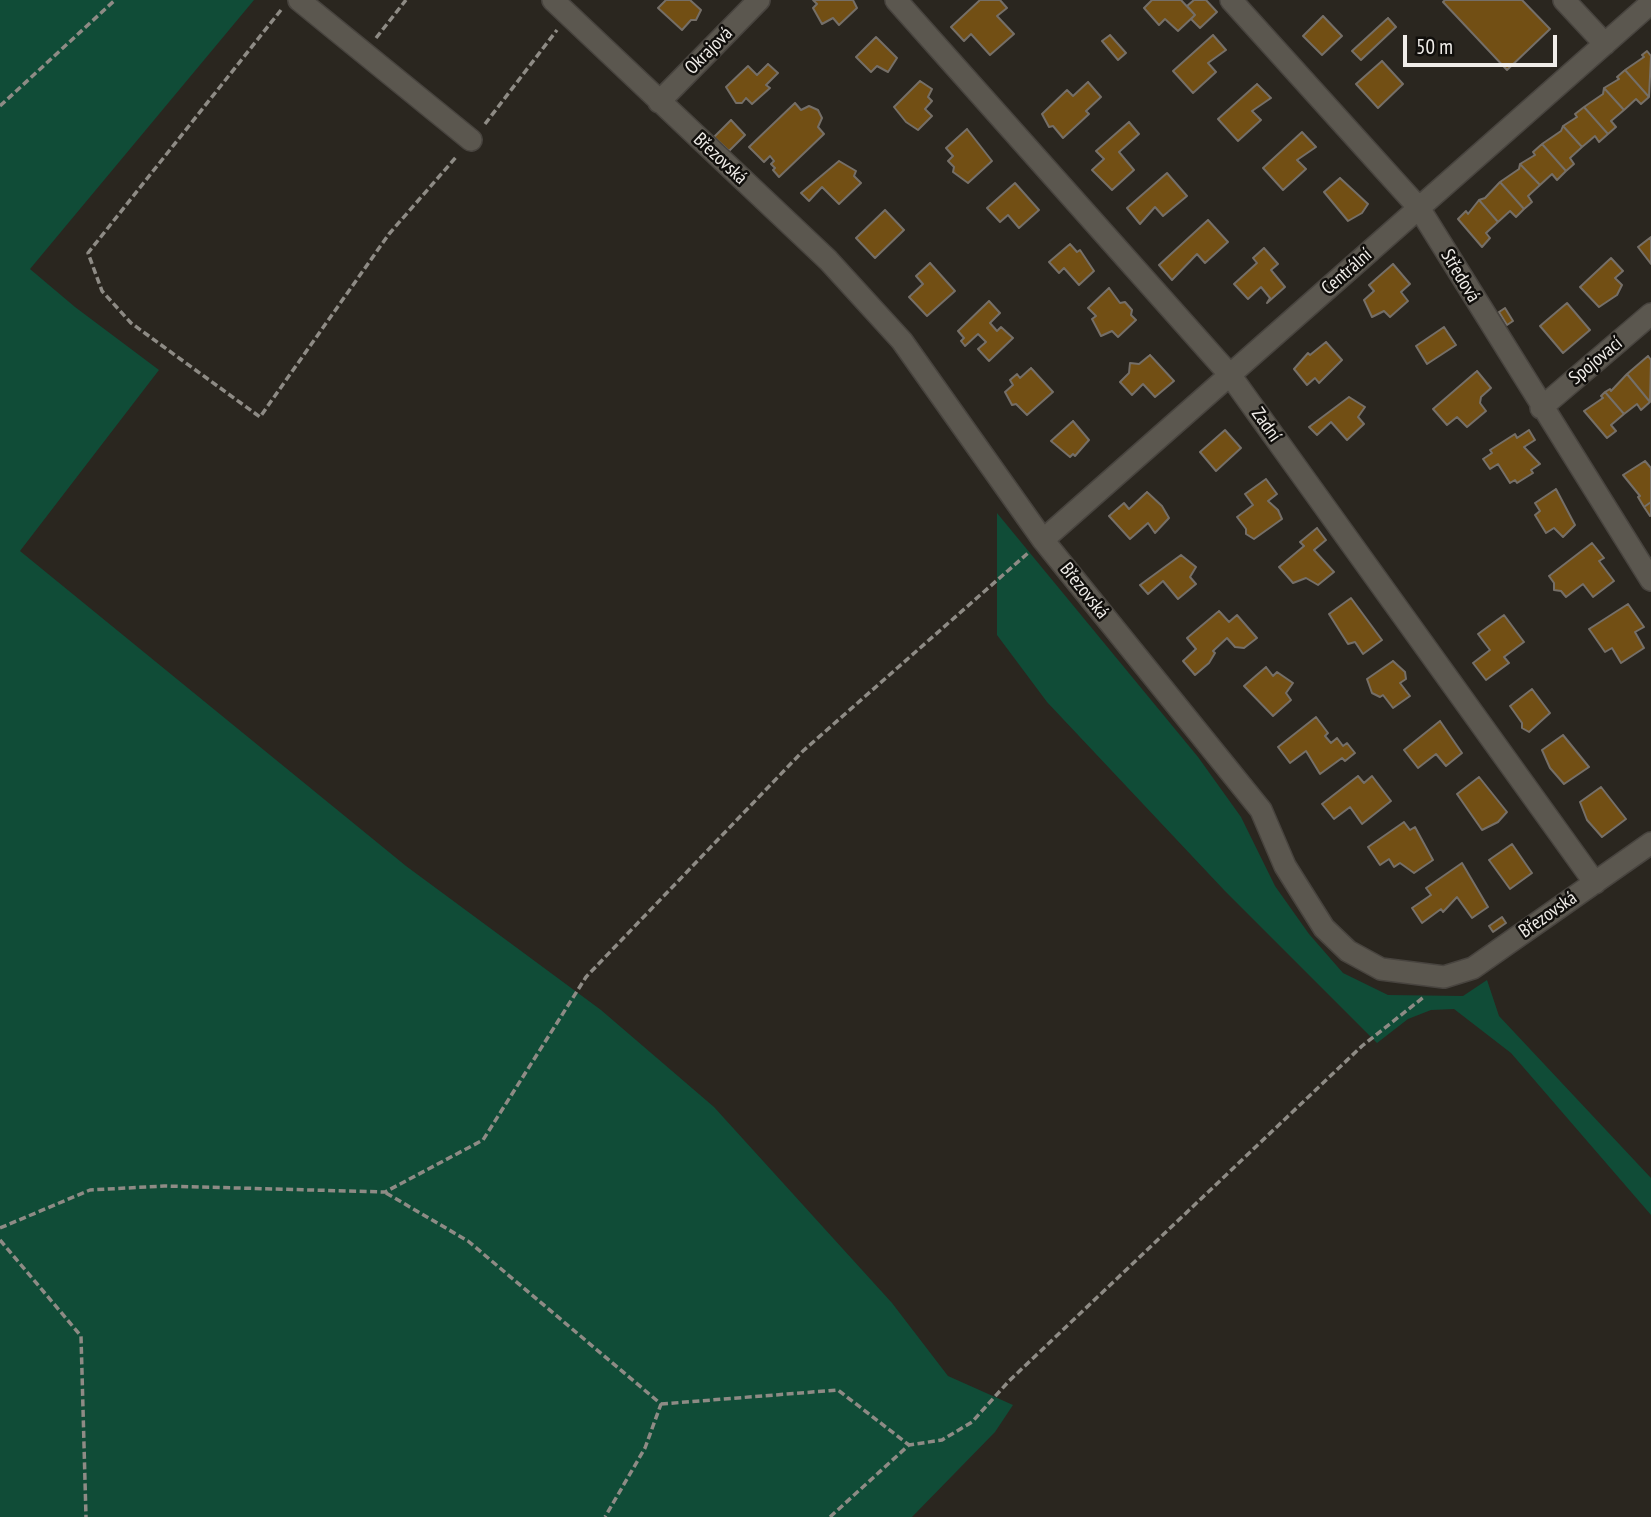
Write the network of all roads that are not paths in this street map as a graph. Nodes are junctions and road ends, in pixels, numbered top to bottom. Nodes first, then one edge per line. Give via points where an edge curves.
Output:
1 (299, 0) edge
2 (759, 0) edge
3 (896, 0) edge
4 (1231, 0) edge
5 (1564, 0) edge
6 (1651, 3) edge
7 (561, 7) edge
8 (1605, 44) junction
9 (659, 102) junction
10 (471, 140) road end
11 (1419, 208) junction
12 (1651, 314) edge
13 (1230, 375) junction
14 (1541, 408) junction
15 (1043, 540) junction
16 (1651, 580) edge
17 (1651, 843) edge
18 (1595, 883) junction

1 - 10 street
2 - 9 street, Okrajová
3 - 13 street, Zadní
4 - 11 street, Středová
5 - 8 street
6 - 8 street, Centrální
7 - 9 street, Březovská
8 - 11 street, Centrální
9 - 15 street, Březovská via 828,260 902,341
11 - 13 street, Centrální
11 - 14 street, Středová
12 - 14 street, Spojovací
13 - 15 street, Centrální
13 - 18 street, Zadní
14 - 16 street, Středová
15 - 18 street, Březovská via 1261,810 1285,866 1324,929 1348,951 1381,969 1444,977 1473,968
17 - 18 street, Březovská

